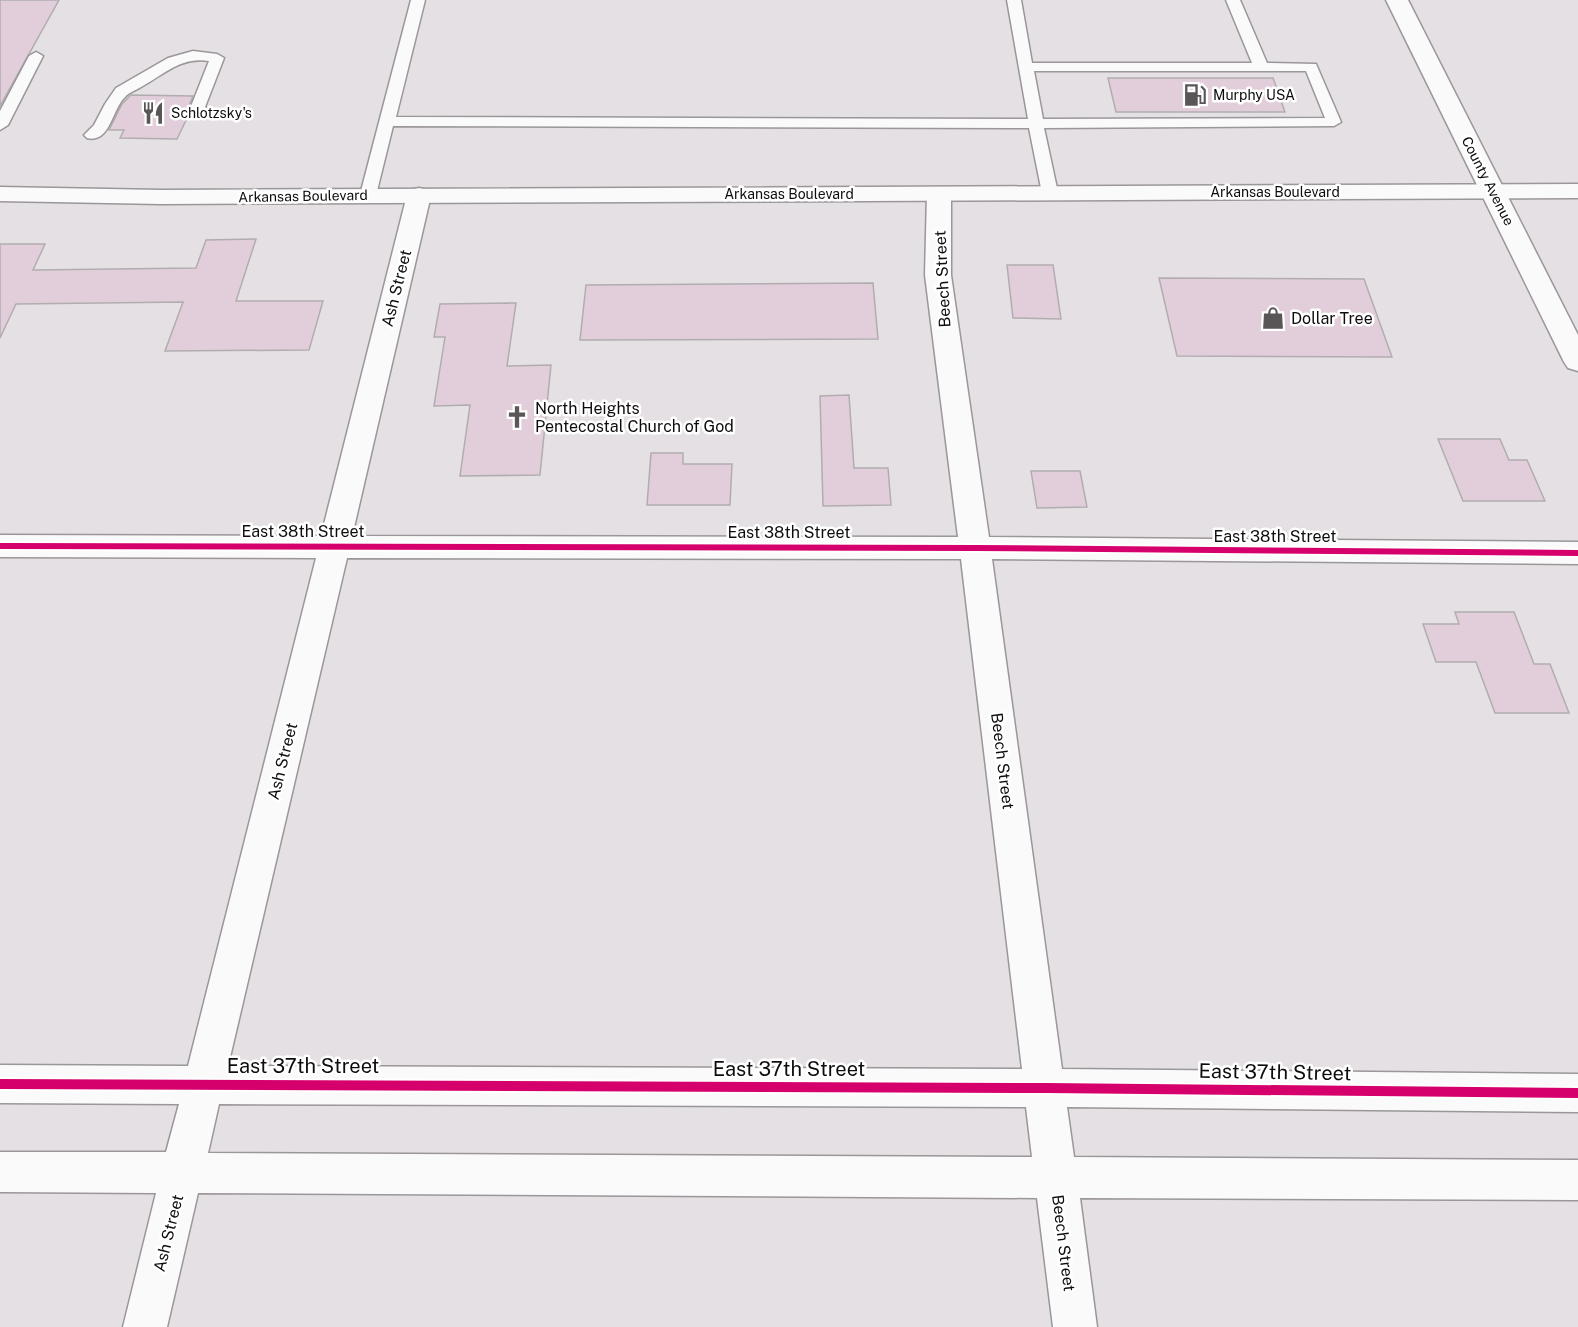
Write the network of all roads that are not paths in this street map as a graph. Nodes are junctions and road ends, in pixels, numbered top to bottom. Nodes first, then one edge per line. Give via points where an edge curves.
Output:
1 (418, 0) edge
2 (1014, 0) edge
3 (1233, 0) edge
4 (1397, 0) edge
5 (36, 56) dead end
6 (1261, 66) junction
7 (1027, 67) junction
8 (206, 114) dead end
9 (387, 121) junction
10 (1036, 124) junction
11 (0, 125) edge
12 (92, 135) dead end
13 (1492, 191) junction
14 (1578, 191) edge
15 (1050, 193) junction
16 (0, 194) edge
17 (939, 194) junction
18 (368, 195) junction
19 (419, 195) junction
20 (1578, 362) edge
21 (0, 546) edge
22 (334, 546) junction
23 (975, 548) junction
24 (1578, 553) edge
25 (0, 1084) edge
26 (204, 1084) junction
27 (1045, 1088) junction
28 (1578, 1094) edge
29 (183, 1171) junction
30 (0, 1172) edge
31 (1056, 1177) junction
32 (1578, 1180) edge
33 (146, 1327) edge
34 (1075, 1327) edge

1 - 9 lane
2 - 7 lane
3 - 6 lane
4 - 13 street, County Avenue
5 - 11 lane
6 - 7 lane
6 - 10 lane via 1311,67 1334,123
7 - 10 lane
8 - 12 lane via 197,110 217,58 185,56 157,68 120,93 99,131
9 - 10 lane
9 - 18 lane
10 - 15 lane
13 - 14 street, Arkansas Boulevard
13 - 15 street, Arkansas Boulevard
13 - 20 street, County Avenue
15 - 17 street, Arkansas Boulevard
16 - 18 street, Arkansas Boulevard
17 - 19 street, Arkansas Boulevard
17 - 23 street, Beech Street via 938,275
18 - 19 street, Arkansas Boulevard
19 - 22 street, Ash Street
21 - 22 street, East 38th Street
22 - 23 street, East 38th Street
22 - 26 street, Ash Street
23 - 24 street, East 38th Street
23 - 27 street, Beech Street
25 - 26 street, East 37th Street
26 - 27 street, East 37th Street
26 - 29 street, Ash Street
27 - 28 street, East 37th Street
27 - 31 street, Beech Street
29 - 30 street
29 - 31 street
29 - 33 street, Ash Street
31 - 32 street
31 - 34 street, Beech Street

